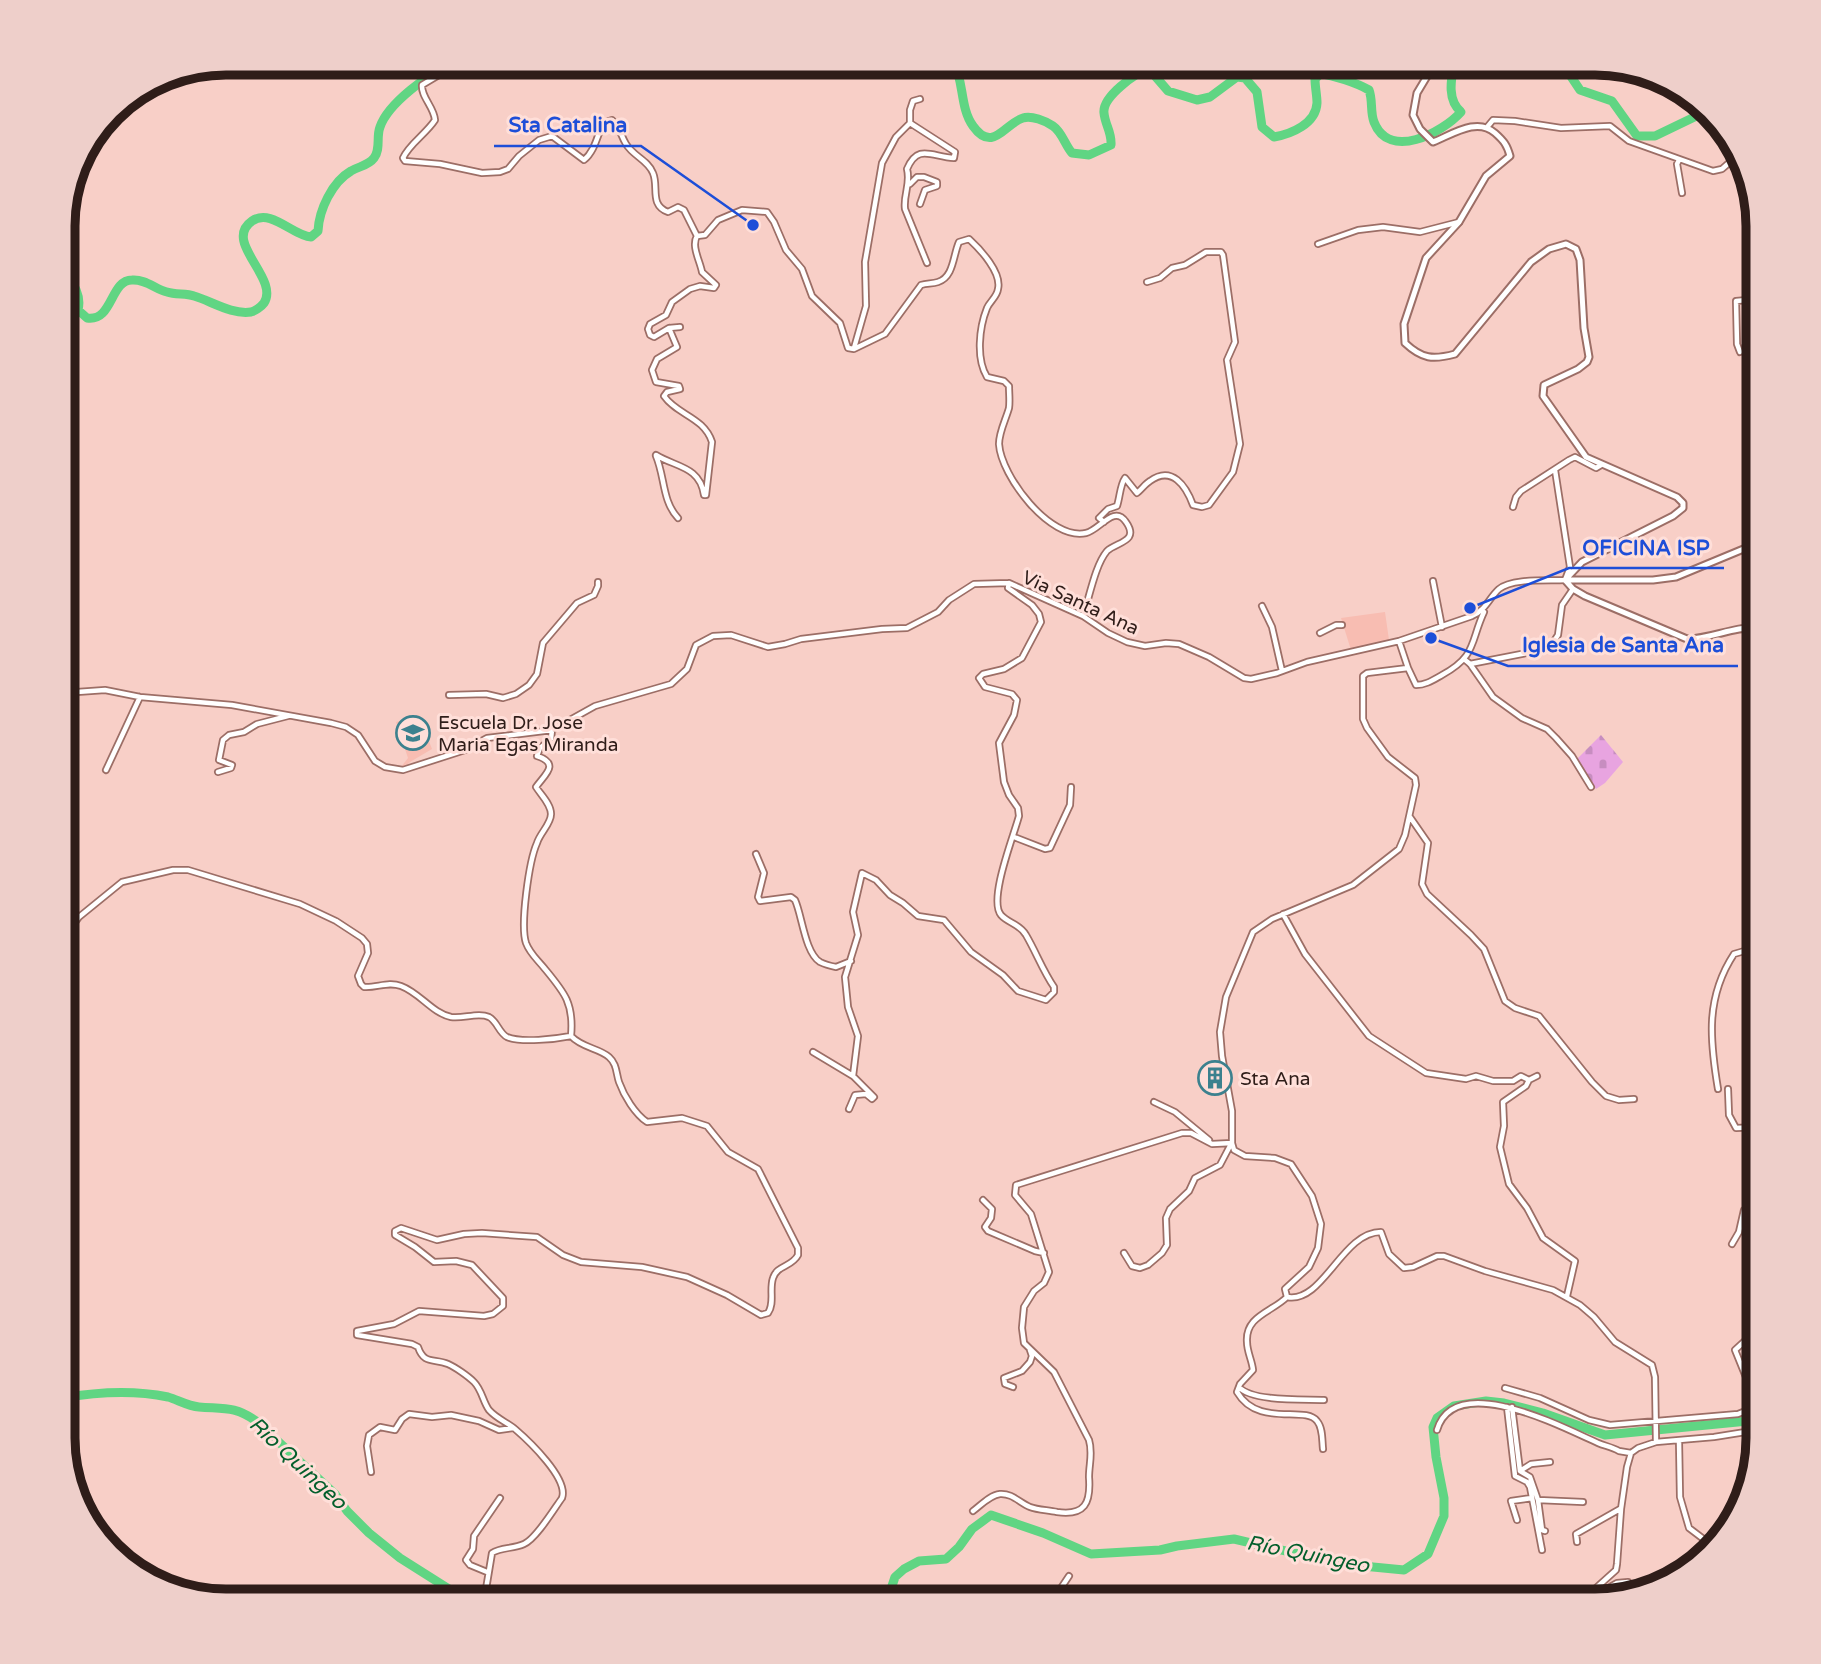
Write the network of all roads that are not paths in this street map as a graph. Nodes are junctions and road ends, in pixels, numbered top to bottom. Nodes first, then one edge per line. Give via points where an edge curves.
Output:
1 (1429, 75) edge
2 (437, 76) edge
3 (920, 99) dead end
4 (911, 123) junction
5 (1488, 126) junction
6 (1679, 160) junction
7 (1731, 161) edge
8 (910, 184) junction
9 (1682, 192) dead end
10 (920, 204) dead end
11 (1459, 222) junction
12 (696, 236) junction
13 (1318, 244) dead end
14 (928, 262) dead end
15 (1147, 282) dead end
16 (1745, 300) edge
17 (680, 327) dead end
18 (669, 328) junction
19 (854, 349) junction
20 (1740, 352) dead end
21 (1601, 465) junction
22 (1555, 470) junction
23 (1513, 507) dead end
24 (678, 518) dead end
25 (1104, 522) junction
26 (1745, 548) edge
27 (1565, 580) junction
28 (598, 582) dead end
29 (1433, 582) dead end
30 (1009, 583) junction
31 (1573, 589) junction
32 (1488, 605) junction
33 (1262, 606) dead end
34 (1083, 616) junction
35 (1342, 625) dead end
36 (1442, 627) junction
37 (1745, 629) edge
38 (1320, 633) dead end
39 (1399, 640) junction
40 (1464, 659) junction
41 (1471, 664) junction
42 (1408, 668) junction
43 (1282, 671) junction
44 (76, 692) edge
45 (449, 695) dead end
46 (140, 697) junction
47 (292, 715) junction
48 (552, 730) junction
49 (106, 771) dead end
50 (218, 772) dead end
51 (1071, 787) dead end
52 (1591, 787) dead end
53 (1409, 816) junction
54 (1014, 837) junction
55 (756, 854) dead end
56 (1283, 914) junction
57 (76, 921) edge
58 (1746, 951) edge
59 (851, 960) junction
60 (571, 1036) junction
61 (813, 1052) dead end
62 (853, 1076) junction
63 (1537, 1076) dead end
64 (1529, 1080) junction
65 (1718, 1089) dead end
66 (1728, 1089) dead end
67 (1634, 1099) dead end
68 (1154, 1102) dead end
69 (849, 1109) dead end
70 (1746, 1128) edge
71 (1212, 1143) junction
72 (1232, 1143) junction
73 (982, 1200) dead end
74 (1746, 1209) edge
75 (1732, 1244) dead end
76 (1044, 1253) junction
77 (1124, 1254) dead end
78 (1567, 1296) junction
79 (1287, 1297) junction
80 (1746, 1340) edge
81 (1030, 1350) junction
82 (1746, 1377) edge
83 (1013, 1387) dead end
84 (1239, 1387) junction
85 (1506, 1388) dead end
86 (1324, 1400) dead end
87 (1509, 1407) junction
88 (1746, 1411) edge
89 (1657, 1423) junction
90 (513, 1427) junction
91 (1437, 1430) dead end
92 (1746, 1432) edge
93 (1657, 1440) junction
94 (1679, 1441) junction
95 (1323, 1449) dead end
96 (1631, 1452) junction
97 (1550, 1462) dead end
98 (1520, 1471) junction
99 (371, 1472) dead end
100 (1532, 1497) junction
101 (500, 1499) dead end
102 (1538, 1500) junction
103 (1583, 1502) dead end
104 (1621, 1509) junction
105 (973, 1511) dead end
106 (1517, 1520) dead end
107 (1545, 1531) dead end
108 (1705, 1540) edge
109 (1577, 1542) dead end
110 (1542, 1550) dead end
111 (487, 1572) junction
112 (1069, 1576) dead end
113 (1628, 1585) edge
114 (1609, 1587) edge
115 (486, 1589) edge
116 (1060, 1589) edge
117 (1598, 1589) edge

1 - 5 street via 1417,93 1413,115 1428,139 1433,142 1471,126
2 - 12 street via 421,90 435,120 405,153 405,161 500,172 539,140 552,136 584,160 603,123 612,120 626,145 653,171 660,208 684,211
3 - 4 street via 910,110
4 - 8 street via 956,155 914,155 906,169
4 - 19 street via 896,137 882,163 865,262 866,306
5 - 6 street via 1493,120 1561,128 1610,127 1629,141
5 - 11 street via 1507,143 1510,156 1486,176
6 - 7 street via 1713,171
6 - 9 street
8 - 10 street via 916,177 937,182 925,190
8 - 14 street via 905,209
11 - 13 street via 1420,232 1358,230
11 - 21 street via 1426,258 1404,324 1405,343 1416,354 1437,359 1455,354 1531,261 1566,244 1576,249 1587,362 1544,385 1543,396 1586,457
12 - 18 street via 702,272 716,287 690,289 648,329 654,337
12 - 19 street via 705,235 718,220 742,210 767,212 786,250 802,269 812,296 837,318 848,348
15 - 25 street via 1206,252 1221,251 1234,342 1227,360 1240,444 1233,472 1209,505 1193,505 1174,476 1151,480 1137,493 1125,478 1117,506 1099,518
16 - 20 street via 1736,301
17 - 18 street
18 - 24 street via 677,347 657,359 652,370 656,382 679,386 664,396 702,425 712,442 706,495 682,465 656,455 669,509
19 - 25 street via 885,334 921,285 945,278 959,242 969,240 998,276 999,287 987,308 979,361 987,377 1009,386 1010,404 999,446 1013,481 1040,516 1053,524 1086,533
21 - 22 street via 1596,468 1575,457
21 - 27 street via 1677,497 1683,508 1582,562
22 - 23 street via 1521,491
22 - 27 street via 1570,567
25 - 34 street via 1112,515 1121,517 1129,527 1129,538 1102,558
26 - 27 street via 1676,577
27 - 31 street
27 - 32 street, Via Santa Ana via 1503,586
28 - 45 street via 594,595 577,603 543,643 537,674 529,685 503,698
29 - 36 street
30 - 34 street, Via Santa Ana
30 - 48 street, Via Santa Ana via 974,584 938,612 906,628 768,646 732,635 713,636 696,645 687,669 671,684 595,706
30 - 54 street via 1008,588 1032,605 1041,621 1022,658 979,678 985,687 1012,694 1017,700 999,743 1004,782 1018,808
31 - 37 street via 1687,639
31 - 41 street via 1562,605 1558,635 1552,644
32 - 36 street, Via Santa Ana
32 - 40 street
33 - 43 street
34 - 43 street, Via Santa Ana via 1108,634 1135,645 1189,647 1244,678
35 - 38 street
36 - 39 street, Via Santa Ana
39 - 42 street
39 - 43 street, Via Santa Ana
40 - 41 street
40 - 42 street via 1425,684 1416,685
41 - 52 street via 1493,697 1556,738
42 - 53 street via 1363,676 1362,704 1367,728 1388,757 1415,778
44 - 46 street via 105,690
46 - 47 street
46 - 49 street
47 - 48 street, Via Santa Ana via 346,727 358,735 375,761 404,770 487,738
47 - 50 street via 229,735 223,740 219,760 232,765
48 - 60 street via 551,739 537,756 547,761 548,774 536,786 549,805 551,819 536,845 523,927 531,954 571,1005
51 - 54 street via 1070,805 1049,848
53 - 56 street via 1402,843 1387,859 1342,891
53 - 67 street via 1428,843 1422,884 1427,894 1483,950 1505,1001 1539,1016 1606,1096
54 - 59 street via 997,907 999,914 1026,935 1054,987 1051,998 1018,991 971,952 944,920 918,916 864,873 853,912 858,935
55 - 59 street via 764,873 760,901 791,897 819,962 836,967
56 - 64 street via 1305,954 1369,1036 1426,1073
56 - 72 street via 1253,932 1226,997 1220,1032
57 - 60 street via 122,882 173,870 194,871 305,905 362,938 368,953 358,976 364,987 400,986 447,1016 492,1019 512,1038
58 - 65 street via 1734,954 1722,977 1710,1028
59 - 62 street via 845,978 858,1036
60 - 90 street via 608,1056 622,1090 647,1122 682,1118 708,1126 728,1152 758,1169 798,1255 778,1269 771,1308 761,1315 687,1277 642,1267 581,1262 537,1237 482,1233 437,1240 398,1228 395,1236 434,1262 472,1265 503,1298 503,1306 484,1316 419,1311 394,1324 357,1331 357,1335 412,1344 427,1360 447,1363 475,1383 489,1410
61 - 62 street
62 - 69 street via 874,1097 855,1095
63 - 64 street
64 - 78 street via 1503,1102 1502,1159 1509,1184 1539,1233 1575,1261
66 - 70 street via 1729,1115 1735,1128
68 - 71 street via 1175,1112
71 - 72 street
71 - 76 street via 1182,1133 1020,1182 1015,1195 1031,1214
72 - 77 street via 1220,1165 1195,1178 1170,1209 1167,1245 1161,1253 1140,1268 1132,1266
72 - 79 street via 1240,1154 1291,1164 1312,1196 1321,1224 1318,1248 1309,1267 1285,1289
73 - 76 street via 992,1209 985,1227 992,1235
74 - 75 street
76 - 81 street via 1048,1277 1024,1307 1022,1337
78 - 79 street via 1444,1256 1404,1268 1389,1254 1381,1232 1373,1232 1345,1252 1312,1289
78 - 89 street via 1594,1317 1615,1342 1652,1365
79 - 84 street via 1249,1326 1247,1344 1253,1370
80 - 82 street via 1735,1350
81 - 83 street via 1027,1367 1004,1378 1005,1384
81 - 105 street via 1054,1372 1089,1440 1088,1502 1073,1513 1063,1513 1030,1507 1000,1494
84 - 86 street via 1243,1392 1273,1398
84 - 95 street via 1237,1392 1248,1406 1274,1415 1316,1419
85 - 89 street via 1604,1424
87 - 91 street via 1461,1405 1439,1422
87 - 96 street
87 - 98 street
87 - 100 street via 1515,1476 1527,1482
88 - 89 street
89 - 93 street
90 - 99 street via 499,1430 450,1415 409,1414 395,1430 380,1427 369,1435
90 - 111 street via 547,1462 564,1493 528,1542 492,1553
92 - 94 street
93 - 94 street
93 - 96 street
94 - 108 street via 1680,1497 1689,1528
96 - 104 street
97 - 98 street via 1531,1464
98 - 102 street via 1530,1477
100 - 106 street via 1511,1501
100 - 110 street
101 - 111 street via 474,1536 466,1560
102 - 103 street
102 - 107 street
104 - 109 street via 1577,1534
104 - 117 street via 1616,1570
111 - 115 street
112 - 116 street
113 - 114 street via 1628,1581

